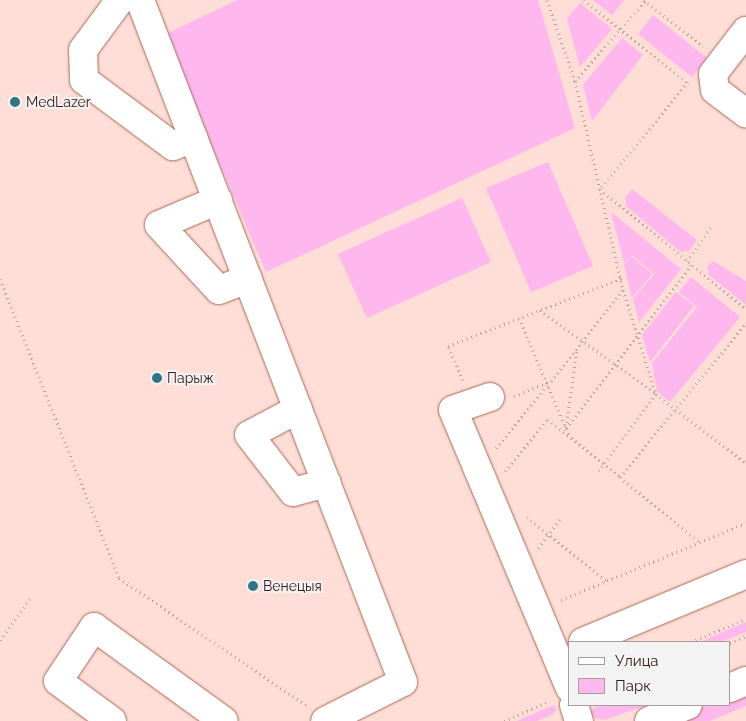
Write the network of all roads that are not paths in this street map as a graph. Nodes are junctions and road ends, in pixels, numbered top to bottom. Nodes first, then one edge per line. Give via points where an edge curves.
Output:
1 (120, 0) edge
2 (140, 0) edge
3 (746, 31) edge
4 (746, 113) edge
5 (193, 138) junction
6 (218, 200) junction
7 (248, 279) junction
8 (497, 398) road end
9 (298, 409) junction
10 (326, 483) junction
11 (746, 574) edge
12 (585, 641) edge
13 (562, 651) edge
14 (746, 681) edge
15 (731, 688) edge
16 (566, 698) edge
17 (571, 706) edge
18 (686, 706) edge
19 (326, 720) edge
20 (112, 721) edge
21 (224, 721) edge
22 (579, 721) edge
23 (650, 721) edge

1 - 5 street via 83,50 84,80 172,146
2 - 5 street
3 - 4 street via 718,72 715,90
5 - 6 street
6 - 7 street
6 - 7 street via 159,225 219,290
7 - 9 street
8 - 13 street via 453,410
9 - 10 street
9 - 10 street via 248,435 293,492
10 - 19 street via 403,682
11 - 12 street
13 - 16 street
14 - 15 street
17 - 22 street
18 - 23 street
20 - 21 street via 58,681 94,627

